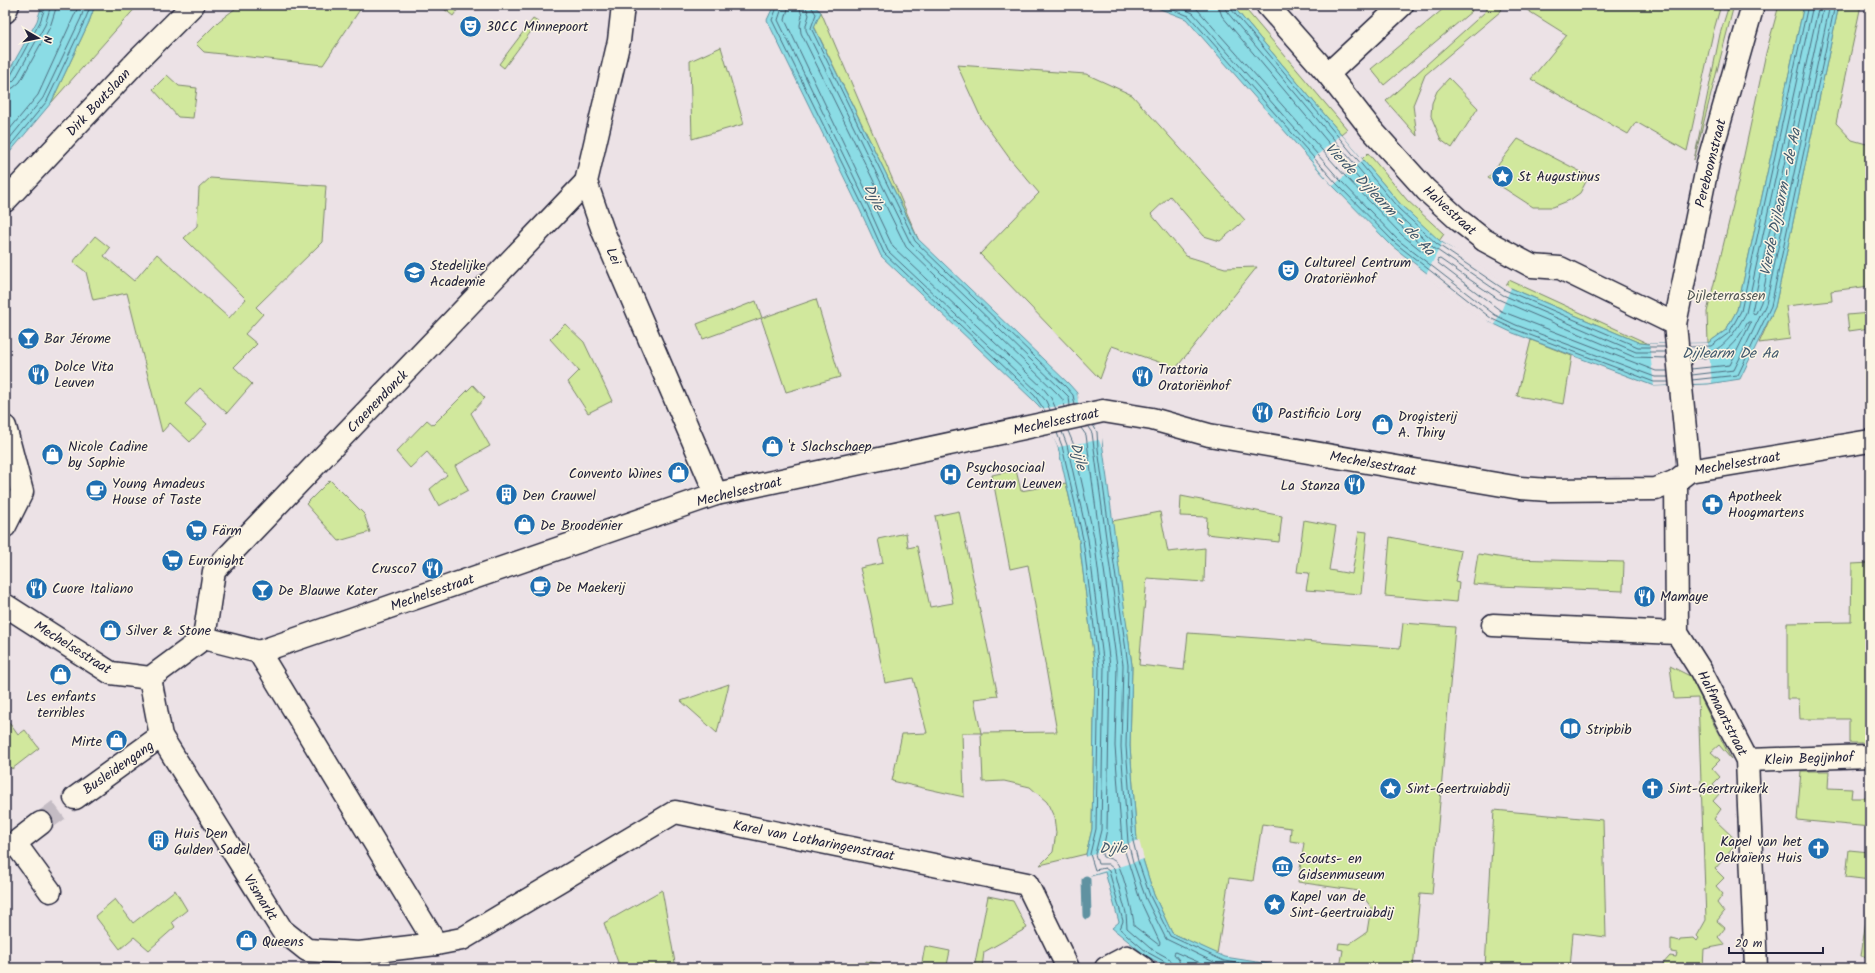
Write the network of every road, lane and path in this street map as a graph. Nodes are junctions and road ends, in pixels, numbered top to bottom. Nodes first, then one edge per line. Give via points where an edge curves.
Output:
1 (8, 5) edge
2 (193, 5) edge
3 (623, 5) edge
4 (1266, 5) edge
5 (1402, 5) edge
6 (1754, 5) edge
7 (5, 12) edge
8 (1328, 74) junction
9 (586, 182) junction
10 (5, 201) edge
11 (1675, 334) junction
12 (5, 427) edge
13 (1870, 441) edge
14 (1682, 476) junction
15 (716, 494) junction
16 (5, 526) edge
17 (5, 605) edge
18 (1493, 625) dead end
19 (1677, 633) junction
20 (204, 638) junction
21 (259, 652) junction
22 (150, 678) junction
23 (162, 736) junction
24 (1870, 756) edge
25 (1747, 760) junction
26 (75, 798) tunnel mouth
27 (41, 823) tunnel mouth
28 (50, 891) dead end
29 (528, 899) joint
30 (436, 944) junction
31 (307, 959) edge
32 (1068, 968) edge
33 (1106, 968) edge
34 (1143, 968) edge
35 (1756, 968) edge

1 - 7 street
2 - 10 street, Dirk Boutslaan via 138,59
3 - 9 street via 619,41
4 - 8 street, Halvestraat
5 - 8 street
6 - 11 street, Pereboomstraat via 1708,163
8 - 11 street, Halvestraat via 1371,129 1426,190 1484,240 1532,266 1560,268
9 - 15 street, Lei via 603,231
9 - 20 street, Craenendonck via 214,571
11 - 14 street, Pereboomstraat via 1680,385
12 - 16 street via 22,492
13 - 14 street, Mechelsestraat
14 - 15 street, Mechelsestraat via 1656,489 1520,488 1209,435 1152,418 1103,411
14 - 19 street
15 - 21 street, Mechelsestraat
17 - 22 street, Mechelsestraat via 111,673
18 - 19 street
19 - 25 street, Halfmaartstraat via 1701,671
20 - 21 street
20 - 22 street
21 - 30 street
22 - 23 street, Vismarkt
23 - 26 street, Busleidengang
23 - 31 street, Vismarkt via 282,930
24 - 25 street, Klein Begijnhof
25 - 35 street, Halfmaartstraat
27 - 28 street via 15,843
29 - 30 street, Vismarkt via 462,939
29 - 32 street, Karel van Lotharingenstraat via 675,812 1027,884
30 - 31 street, Vismarkt
33 - 34 street via 1127,957

